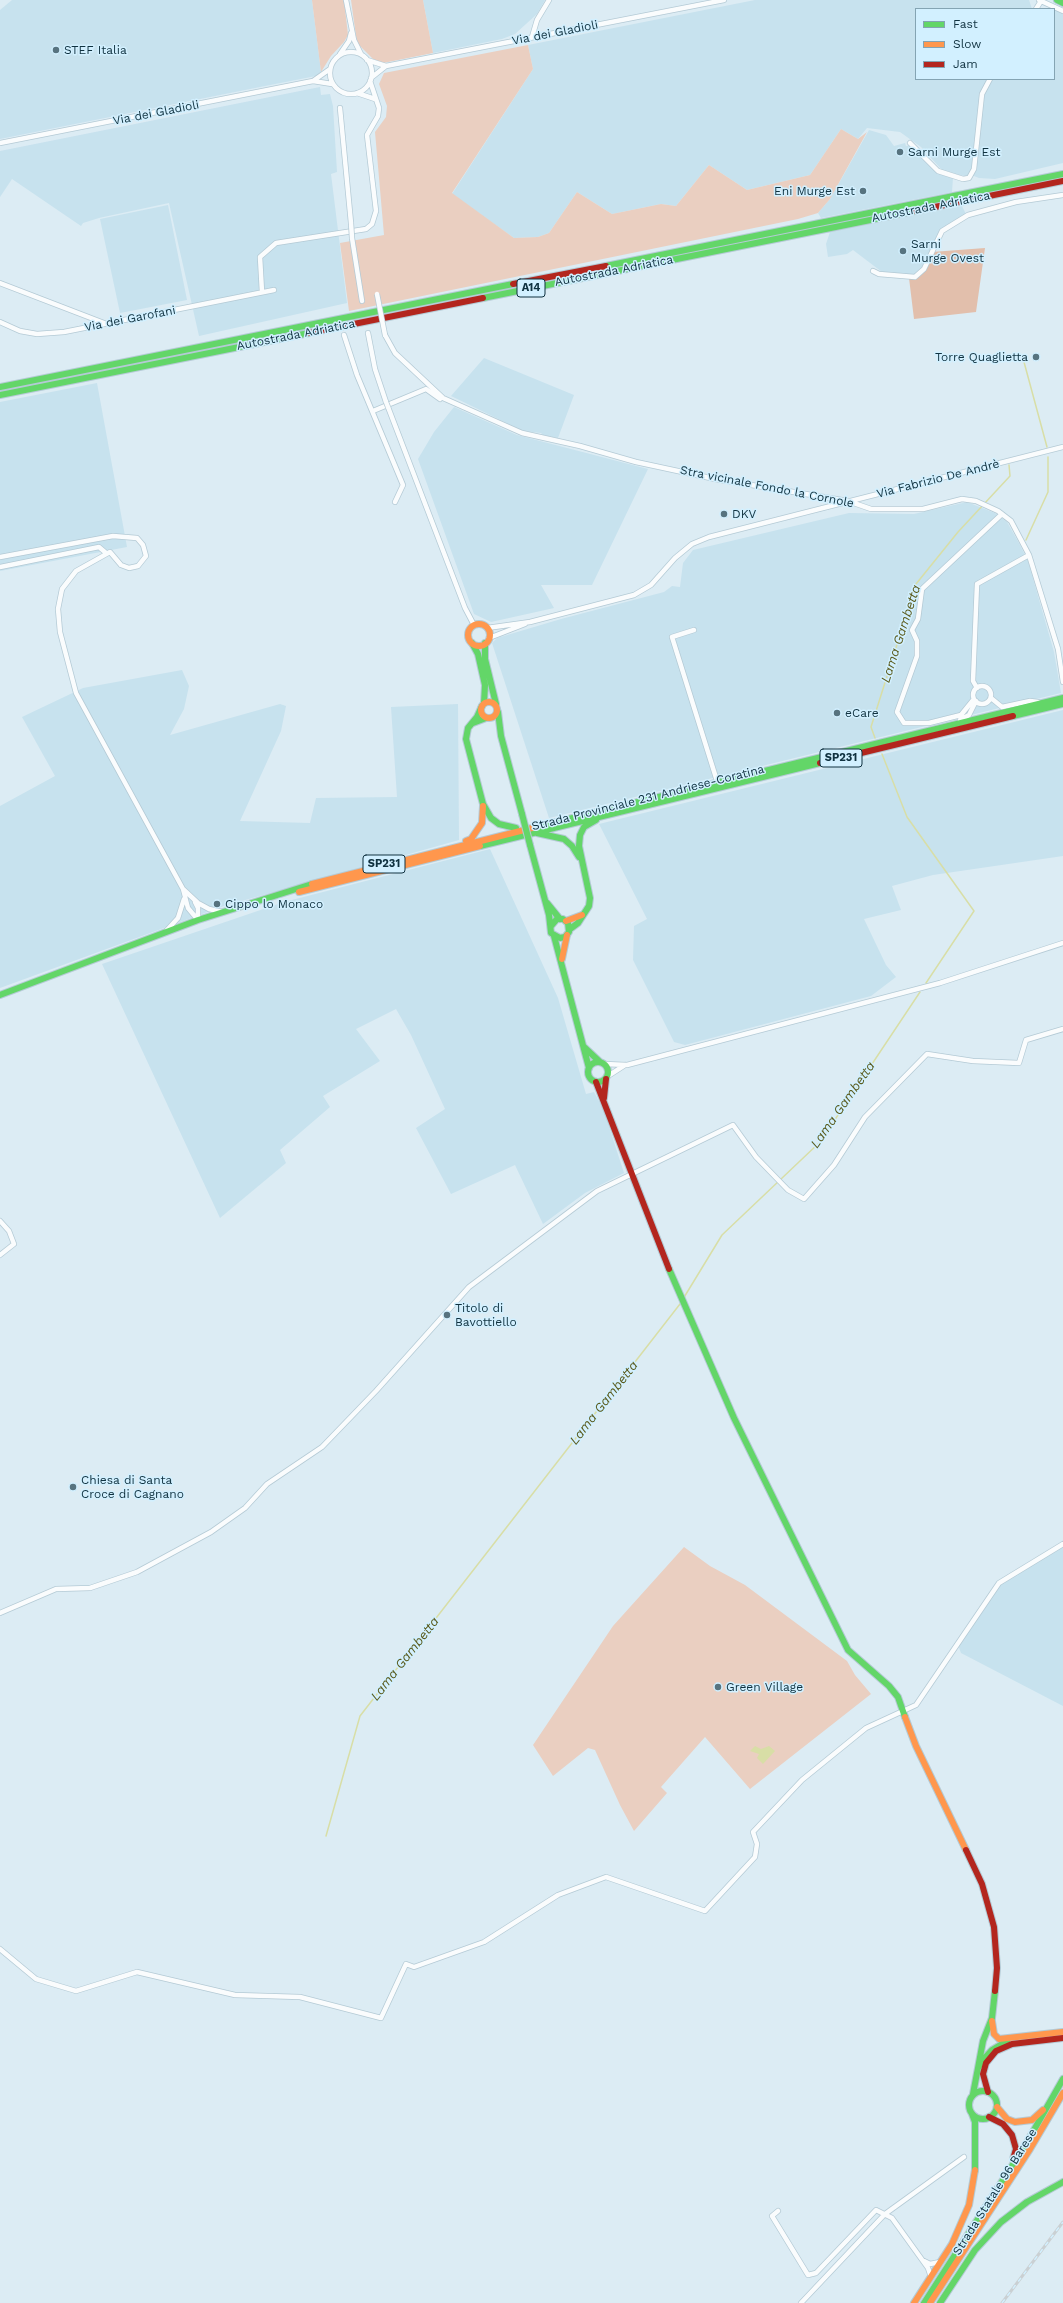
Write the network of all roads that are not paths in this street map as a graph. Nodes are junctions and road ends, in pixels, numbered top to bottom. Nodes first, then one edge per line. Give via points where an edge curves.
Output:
1 (346, 0) edge
2 (549, 0) edge
3 (724, 0) edge
4 (1040, 0) edge
5 (1057, 0) edge
6 (1063, 3) edge
7 (1063, 11) edge
8 (351, 31) junction
9 (532, 37) junction
10 (339, 55) junction
11 (362, 55) junction
12 (367, 60) junction
13 (386, 66) junction
14 (330, 69) junction
15 (371, 80) junction
16 (989, 80) edge
17 (313, 81) junction
18 (332, 84) junction
19 (357, 93) junction
20 (375, 99) junction
21 (340, 108) dead end
22 (0, 143) edge
23 (910, 143) dead end
24 (1063, 174) edge
25 (1063, 181) edge
26 (1063, 195) edge
27 (873, 271) dead end
28 (0, 283) edge
29 (274, 290) dead end
30 (262, 292) junction
31 (377, 294) dead end
32 (362, 302) dead end
33 (0, 322) edge
34 (104, 323) junction
35 (368, 333) dead end
36 (344, 335) dead end
37 (0, 387) edge
38 (0, 395) edge
39 (443, 398) junction
40 (373, 411) junction
41 (1063, 448) edge
42 (848, 501) junction
43 (395, 502) dead end
44 (1002, 514) junction
45 (106, 553) junction
46 (1029, 555) junction
47 (0, 557) edge
48 (0, 567) edge
49 (530, 622) junction
50 (474, 625) junction
51 (488, 628) junction
52 (694, 630) dead end
53 (487, 641) junction
54 (472, 643) junction
55 (1063, 682) edge
56 (977, 688) junction
57 (991, 698) junction
58 (1063, 698) edge
59 (975, 700) junction
60 (1042, 703) junction
61 (496, 704) junction
62 (1063, 704) edge
63 (483, 705) junction
64 (498, 712) junction
65 (489, 718) junction
66 (471, 724) junction
67 (945, 727) junction
68 (501, 736) junction
69 (717, 781) junction
70 (483, 804) junction
71 (618, 811) junction
72 (536, 826) junction
73 (533, 832) junction
74 (454, 846) junction
75 (581, 859) junction
76 (183, 889) junction
77 (545, 898) junction
78 (184, 899) junction
79 (194, 900) junction
80 (235, 908) junction
81 (224, 912) junction
82 (584, 915) junction
83 (198, 920) junction
84 (563, 920) junction
85 (551, 926) junction
86 (569, 932) junction
87 (164, 933) junction
88 (554, 936) junction
89 (1063, 943) edge
90 (561, 962) junction
91 (0, 995) edge
92 (1063, 1029) edge
93 (583, 1046) junction
94 (603, 1063) junction
95 (627, 1065) junction
96 (589, 1068) junction
97 (607, 1078) junction
98 (596, 1082) junction
99 (604, 1100) junction
100 (632, 1174) junction
101 (0, 1221) edge
102 (0, 1254) edge
103 (1063, 1544) edge
104 (0, 1614) edge
105 (904, 1711) junction
106 (0, 1949) edge
107 (992, 2018) junction
108 (1063, 2032) edge
109 (1052, 2036) junction
110 (1016, 2038) junction
111 (1063, 2038) edge
112 (978, 2068) junction
113 (1063, 2078) edge
114 (988, 2092) junction
115 (1063, 2093) edge
116 (973, 2094) junction
117 (997, 2107) junction
118 (972, 2114) junction
119 (986, 2118) junction
120 (975, 2131) junction
121 (964, 2158) dead end
122 (1003, 2180) junction
123 (1063, 2182) edge
124 (778, 2211) dead end
125 (885, 2214) junction
126 (924, 2261) junction
127 (940, 2262) junction
128 (931, 2277) junction
129 (802, 2303) edge
130 (914, 2303) edge
131 (924, 2303) edge
132 (930, 2303) edge
133 (940, 2303) edge

1 - 8 street
2 - 9 street via 537,20
3 - 9 street, Via dei Gladioli
4 - 7 street
5 - 6 main road
8 - 10 street, Via dei Gladioli via 349,41
8 - 11 street
9 - 13 street, Via dei Gladioli
10 - 11 street via 351,52
10 - 14 street, Via dei Gladioli
11 - 12 street, Via dei Gladioli
12 - 13 street, Via dei Gladioli
12 - 15 street
13 - 15 street, Via dei Gladioli
14 - 17 street, Via dei Gladioli
14 - 18 street
15 - 19 street, Via dei Gladioli via 364,90
15 - 20 street
16 - 23 street via 982,94 974,169 969,178 963,179 938,171
17 - 18 street, Via dei Gladioli
17 - 22 street, Via dei Gladioli
18 - 19 street, Via dei Gladioli via 345,94
19 - 20 street
20 - 30 street via 379,108 378,116 366,135 376,211 372,224 366,229 276,243 260,257
21 - 32 street, bridge via 352,238
24 - 37 main road, Autostrada Adriatica / A14
25 - 38 main road, Autostrada Adriatica / A14
26 - 27 street via 1016,202 968,215 942,231 924,269 914,278
28 - 34 street
29 - 30 street, Via dei Garofani
30 - 34 street, Via dei Garofani
31 - 39 street, Stra vicinale Fondo la Cornole, bridge via 385,335 395,353
33 - 34 street, Via dei Garofani via 20,331 36,334 64,332
35 - 50 street, bridge via 375,369 386,402 465,608
36 - 40 street via 357,375
39 - 40 street via 442,400 426,389
39 - 42 street, Stra vicinale Fondo la Cornole via 522,433 636,462 715,479
40 - 43 street via 403,485
41 - 42 street, Via Fabrizio De Andrè
42 - 44 street, Stra vicinale Fondo la Cornole via 871,509 897,510 923,509 962,499 984,504
42 - 49 street, Via Fabrizio De Andrè via 709,537 692,544 675,558 652,585 634,595
44 - 46 street, Stra vicinale Fondo la Cornole via 1011,521
44 - 59 street via 922,589 918,619 912,630 917,640 917,656 897,712 904,723 929,723 961,715
45 - 47 street via 110,552 121,565 129,568 138,566 146,556 143,545 137,538 126,535
45 - 48 street via 99,547
45 - 76 street via 76,571 62,589 58,609 60,632 76,693
46 - 55 street, Stra vicinale Fondo la Cornole via 1058,648
46 - 56 street via 977,584 973,681
49 - 51 street
49 - 53 street
50 - 51 main road via 481,624
50 - 54 main road via 468,633
51 - 53 main road
52 - 69 street via 672,637
53 - 54 main road via 478,646
53 - 61 main road via 485,659
54 - 63 main road via 478,654 485,685
56 - 57 street via 986,687 991,692
56 - 59 street
57 - 59 street via 984,704
57 - 60 street via 1002,707 1030,701
58 - 60 main road, Strada Provinciale 231 Andriese-Coratina / SP231
59 - 67 street via 969,715
60 - 67 main road, Strada Provinciale 231 Andriese-Coratina / SP231
61 - 63 main road via 490,702
61 - 64 main road
62 - 71 main road, Strada Provinciale 231 Andriese-Coratina / SP231
63 - 65 main road via 481,712
63 - 66 main road
64 - 65 main road
64 - 68 main road
65 - 66 main road
65 - 68 main road
66 - 70 main road via 466,732 466,739
67 - 69 main road, Strada Provinciale 231 Andriese-Coratina / SP231
68 - 77 main road, bridge
69 - 72 main road, Strada Provinciale 231 Andriese-Coratina / SP231
70 - 72 main road via 491,818 499,824 516,828
70 - 74 main road via 482,823 478,831 471,838
71 - 73 main road, Strada Provinciale 231 Andriese-Coratina / SP231
71 - 75 main road via 592,821 584,827 580,835
72 - 74 main road, Strada Provinciale 231 Andriese-Coratina / SP231
73 - 75 main road via 564,839
73 - 80 main road, Strada Provinciale 231 Andriese-Coratina / SP231
74 - 80 main road, Strada Provinciale 231 Andriese-Coratina / SP231 via 323,880
75 - 82 main road via 590,898
76 - 78 street
76 - 79 street
77 - 84 main road
77 - 85 main road
78 - 83 street
78 - 87 street via 178,918
79 - 81 street via 207,908
79 - 83 street via 198,907
80 - 81 main road, Strada Provinciale 231 Andriese-Coratina / SP231
81 - 83 main road, Strada Provinciale 231 Andriese-Coratina / SP231
82 - 84 main road
82 - 86 main road
83 - 87 main road, Strada Provinciale 231 Andriese-Coratina / SP231
84 - 85 main road via 554,921
84 - 86 main road
85 - 88 main road via 551,933
86 - 88 main road via 563,938
86 - 90 main road
87 - 91 main road, Strada Provinciale 231 Andriese-Coratina / SP231
88 - 90 main road
89 - 95 street via 940,983
90 - 93 main road
92 - 100 street via 1026,1040 1019,1063 973,1061 927,1054 865,1117 834,1165 804,1199 788,1190 756,1157 733,1125
93 - 94 main road
93 - 96 main road
94 - 95 street
94 - 96 main road via 592,1063
94 - 97 main road via 608,1070
95 - 97 street
96 - 98 main road via 588,1075
97 - 98 main road
97 - 99 main road
98 - 99 main road
99 - 100 main road
100 - 104 street via 597,1191 469,1287 322,1447 266,1484 245,1508 211,1532 137,1572 90,1588 56,1589
100 - 105 main road via 700,1345 848,1650 892,1689
101 - 102 street via 14,1244
103 - 105 street via 1000,1583 916,1705
105 - 106 street via 866,1728 802,1780 753,1832 756,1844 754,1857 705,1911 606,1877 558,1895 484,1942 414,1967 406,1964 380,2018 300,1997 235,1995 137,1972 76,1991 36,1979
105 - 107 main road via 916,1746 987,1897 997,1954
107 - 110 main road via 996,2037
107 - 112 main road via 983,2041
108 - 109 main road
109 - 110 main road
109 - 111 main road
109 - 114 main road via 1012,2044 996,2052 986,2062 984,2069 983,2080
110 - 112 main road via 992,2050
112 - 116 main road
113 - 117 main road via 1044,2108 1032,2120 1015,2122 1007,2119
113 - 122 main road, Strada Statale 96 Barese
114 - 116 main road via 979,2091
114 - 117 main road via 995,2098
115 - 132 main road, Strada Statale 96 Barese via 1030,2149
116 - 118 main road via 968,2105
117 - 119 main road
118 - 119 main road
118 - 120 main road
119 - 120 main road
119 - 122 main road via 1008,2128 1015,2142 1014,2157
120 - 127 main road via 975,2170 969,2205 962,2225
121 - 125 street
122 - 131 main road, Strada Statale 96 Barese
123 - 133 main road via 1028,2202 1001,2222 975,2250
124 - 125 street via 772,2216 808,2275 816,2273 850,2240 874,2211 878,2210
125 - 126 street via 892,2218
125 - 129 street
126 - 127 street via 930,2264
126 - 128 street
127 - 128 main road
128 - 130 main road

